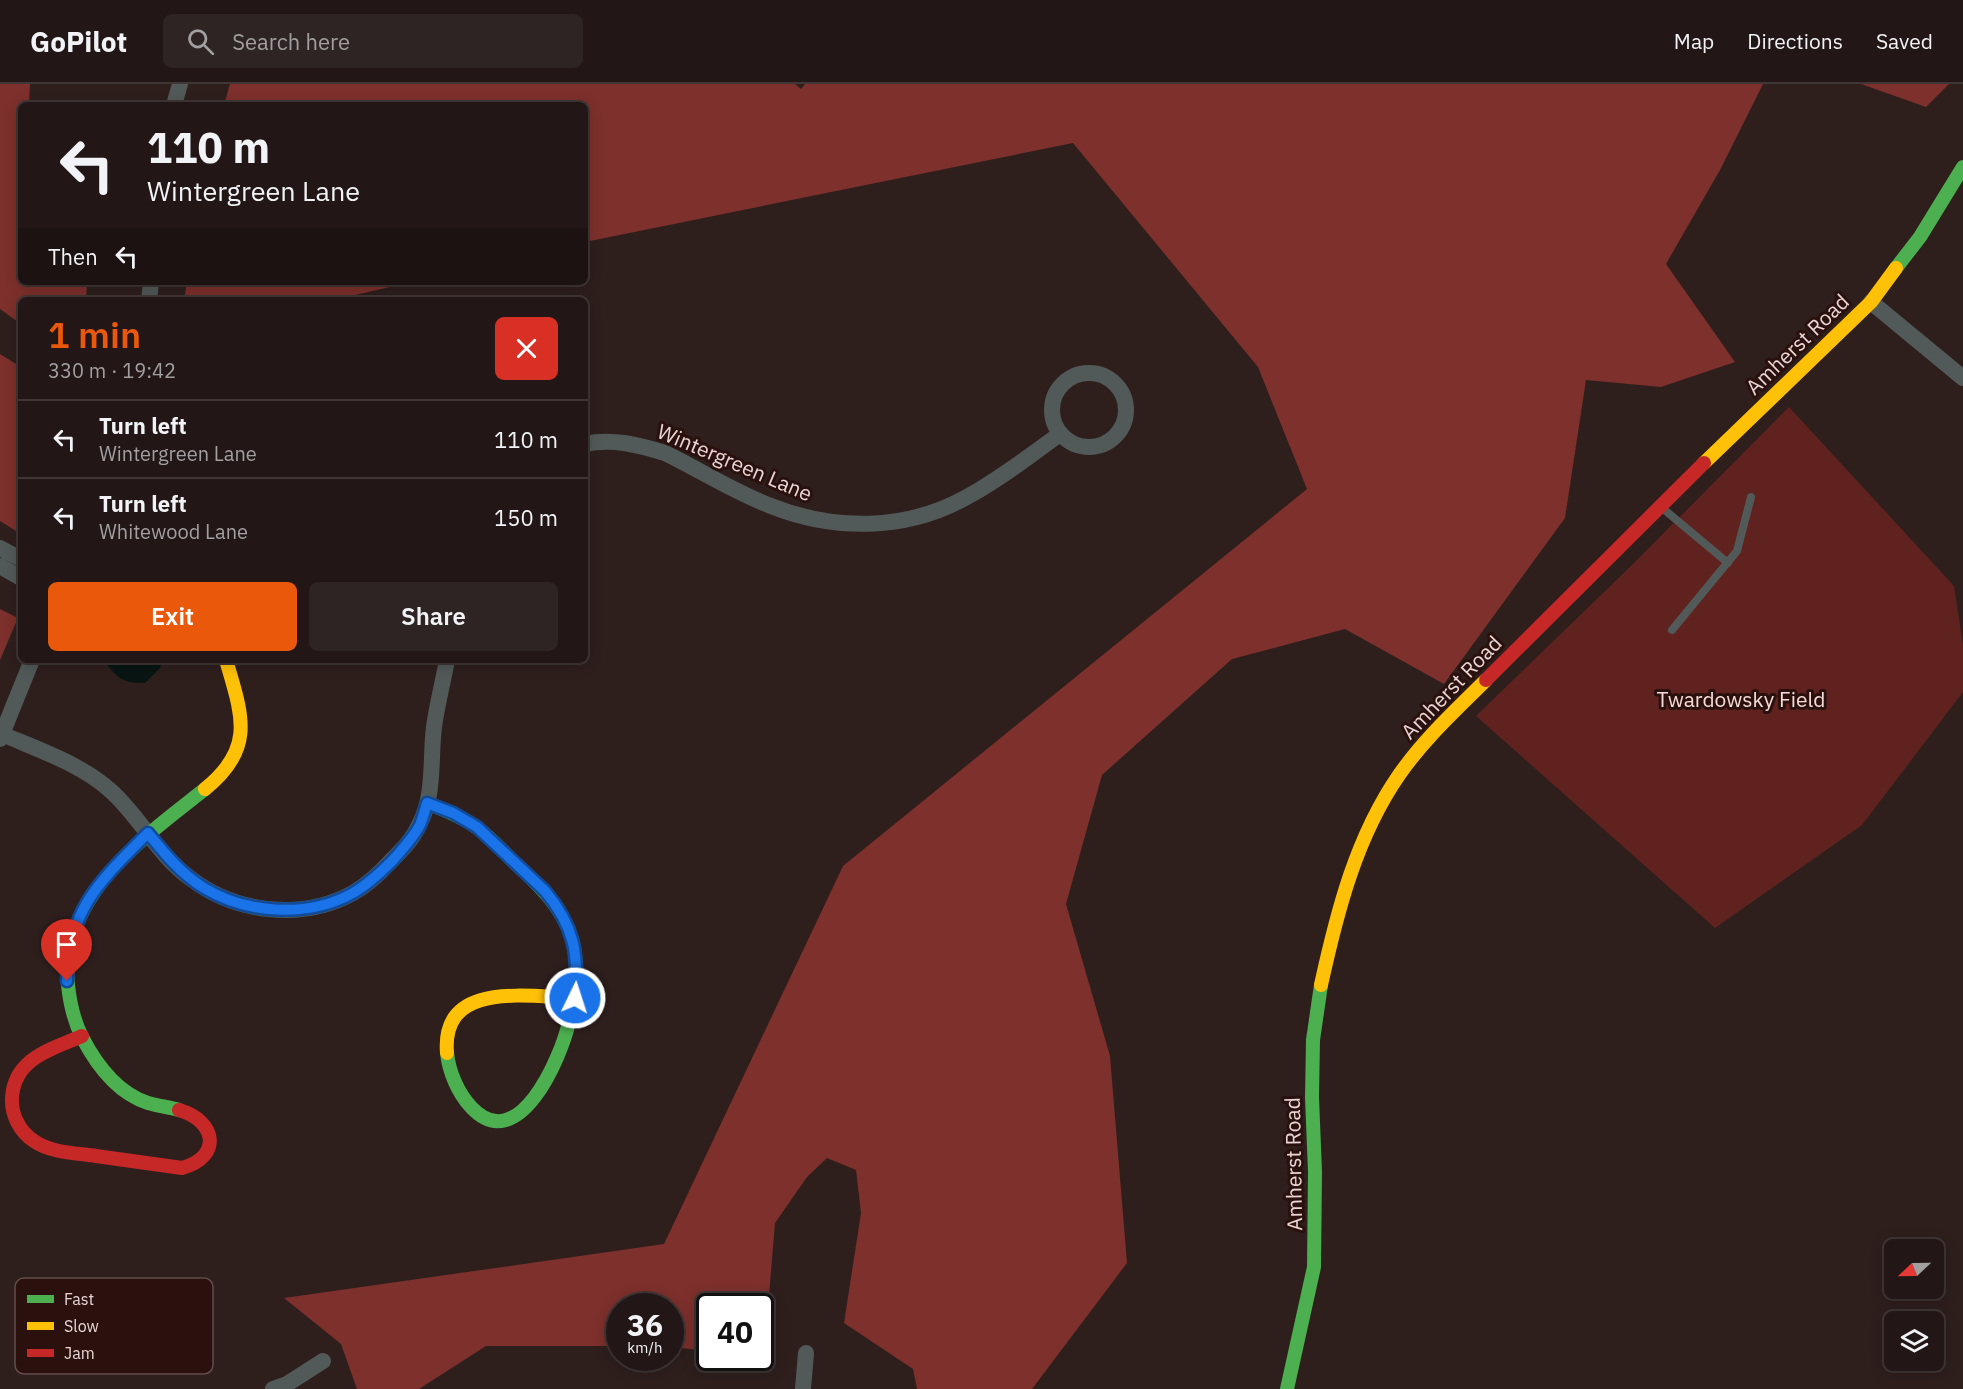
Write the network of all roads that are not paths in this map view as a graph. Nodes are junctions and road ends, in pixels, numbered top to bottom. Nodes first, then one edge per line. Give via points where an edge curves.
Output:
1 (180, 84) edge
2 (175, 102) edge
3 (1963, 167) edge
4 (1871, 303) junction
5 (1963, 378) edge
6 (1060, 434) junction
7 (588, 444) edge
8 (1751, 497) dead end
9 (1661, 507) junction
10 (0, 548) edge
11 (18, 557) edge
12 (1728, 563) junction
13 (0, 566) edge
14 (18, 576) edge
15 (1672, 630) dead end
16 (31, 663) edge
17 (227, 663) edge
18 (446, 663) edge
19 (1, 737) edge
20 (427, 803) junction
21 (148, 833) junction
22 (575, 998) junction
23 (82, 1036) junction
24 (806, 1353) dead end
25 (323, 1361) dead end
26 (273, 1389) edge
27 (803, 1389) edge
28 (1287, 1389) edge

1 - 2 street
3 - 4 street, Amherst Road via 1920,237
4 - 5 street
4 - 9 street, Amherst Road
6 - 6 street via 1072,444 1087,448 1115,437 1124,424 1126,409 1118,388 1094,373 1079,374 1066,381 1056,392 1052,406 1053,421
6 - 7 street, Wintergreen Lane via 980,489 946,507 892,522 854,525 813,519 769,506 647,447 609,441
8 - 12 lane via 1737,551
9 - 12 lane
9 - 28 street, Amherst Road via 1422,745 1399,775 1364,840 1339,911 1321,984 1313,1040 1314,1267
10 - 11 street
12 - 15 lane
13 - 14 street
16 - 19 street
17 - 21 street via 240,719 235,754 212,784
18 - 20 street via 434,726
19 - 21 street via 97,779
20 - 21 street via 410,840 367,883 334,901 297,909 260,908 222,898 174,865
20 - 22 street via 477,827 554,902 574,942
21 - 23 street via 95,890 78,918 67,981
22 - 22 street via 560,1055 546,1083 528,1105 514,1116 498,1121 482,1117 468,1106 446,1059 447,1033 455,1016 470,1003 490,998
23 - 23 street via 112,1081 128,1094 190,1114 204,1124 210,1140 199,1163 182,1168 57,1150 38,1144 23,1132 11,1105 17,1076 40,1054
24 - 27 street
25 - 26 street

